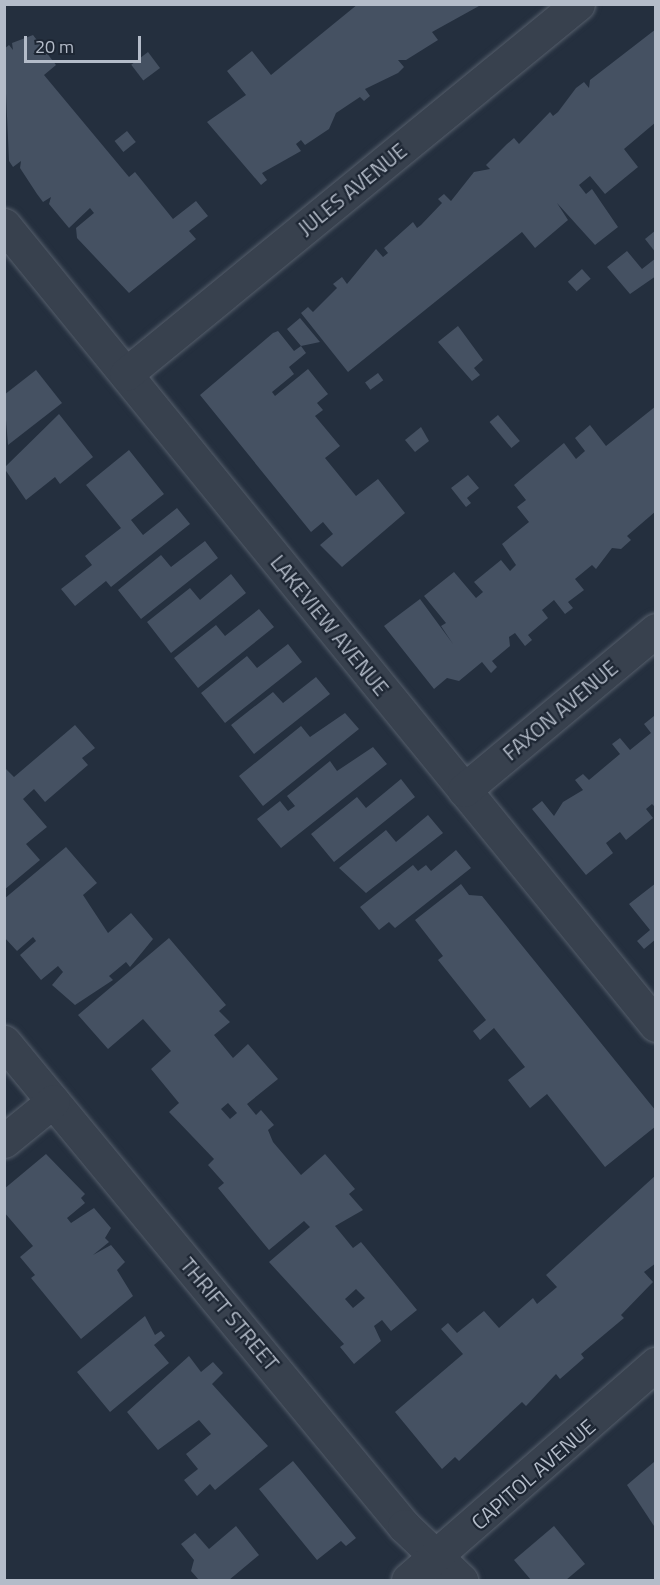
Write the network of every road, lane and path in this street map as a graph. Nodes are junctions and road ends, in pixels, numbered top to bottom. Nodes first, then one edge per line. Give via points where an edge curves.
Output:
1 (578, 4) edge
2 (4, 225) edge
3 (126, 374) junction
4 (656, 630) edge
5 (464, 790) junction
6 (656, 1025) edge
7 (4, 1041) edge
8 (53, 1101) junction
9 (4, 1141) edge
10 (656, 1364) edge
11 (440, 1555) junction
12 (408, 1581) edge
13 (461, 1581) edge

1 - 3 street, JULES AVENUE
2 - 3 street, LAKEVIEW AVENUE
3 - 5 street, LAKEVIEW AVENUE
4 - 5 street, FAXON AVENUE
5 - 6 street, LAKEVIEW AVENUE
7 - 8 street, THRIFT STREET
8 - 9 street
8 - 11 street, THRIFT STREET via 404,1526
10 - 11 street, CAPITOL AVENUE
11 - 12 street, CAPITOL AVENUE
11 - 13 street, THRIFT STREET

